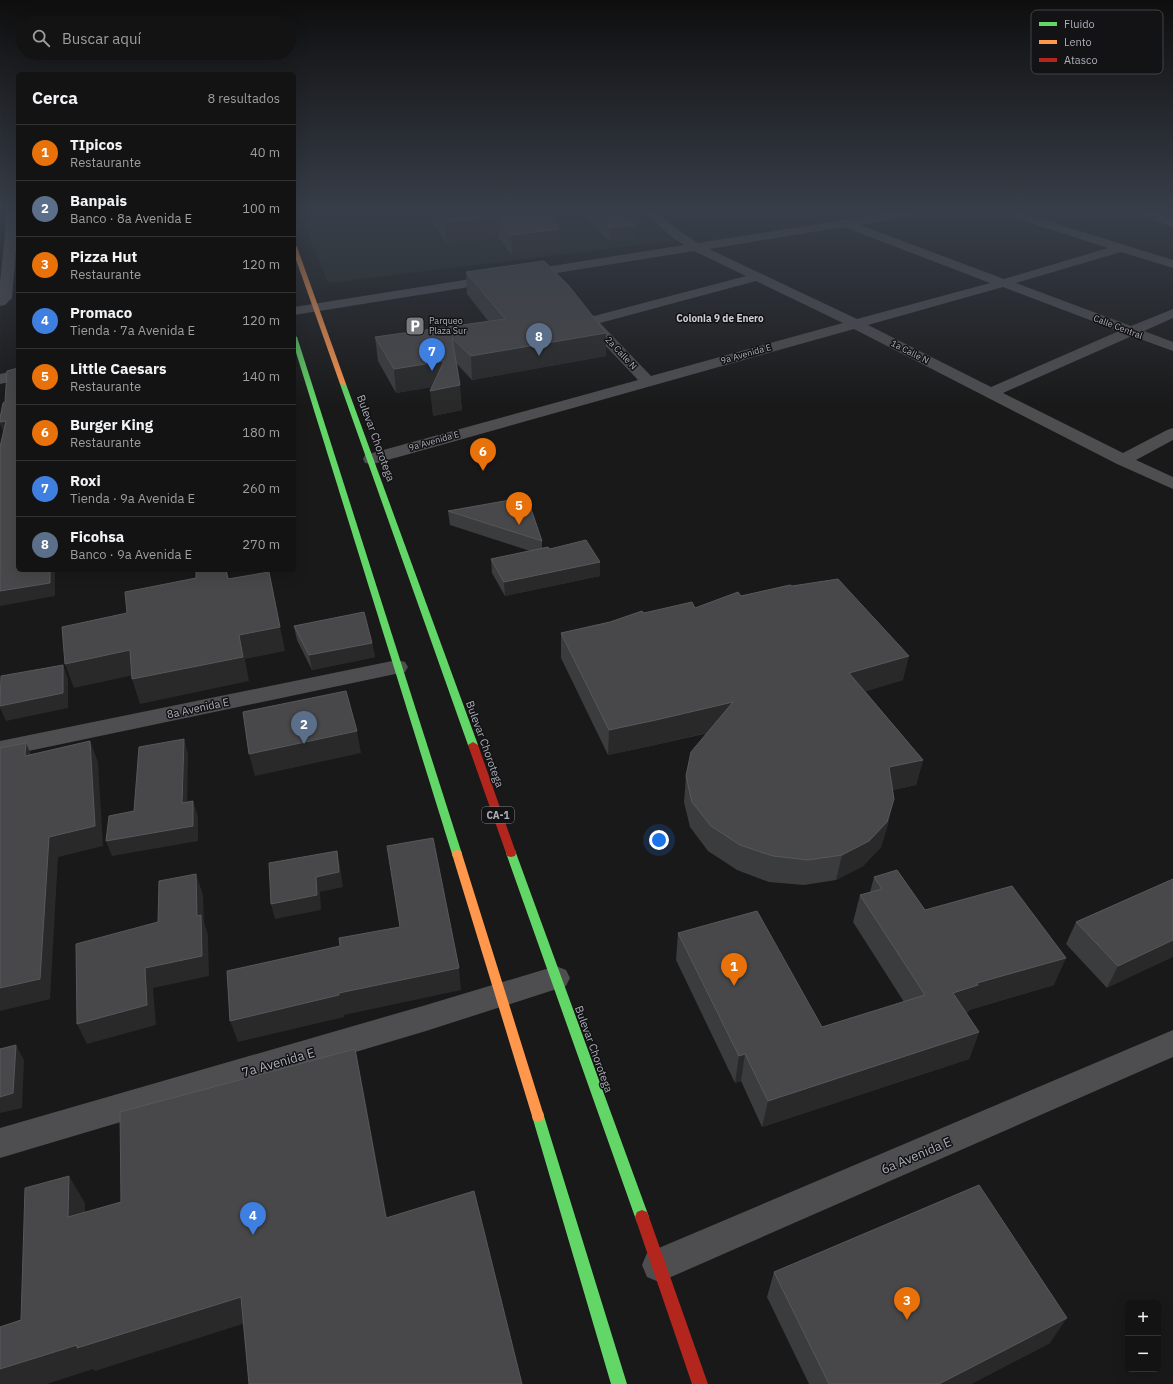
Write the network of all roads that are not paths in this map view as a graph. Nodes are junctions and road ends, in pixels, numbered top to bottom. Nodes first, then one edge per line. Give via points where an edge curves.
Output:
1 (5, 278) edge
2 (306, 278) edge
3 (509, 278) edge
4 (550, 278) edge
5 (756, 278) edge
6 (759, 278) edge
7 (989, 278) edge
8 (1021, 278) edge
9 (554, 282) edge
10 (1003, 283) junction
11 (0, 302) edge
12 (575, 304) edge
13 (317, 308) junction
14 (296, 311) edge
15 (1173, 313) edge
16 (590, 320) junction
17 (855, 324) junction
18 (1132, 332) junction
19 (296, 343) edge
20 (1173, 347) edge
21 (16, 375) edge
22 (0, 379) edge
23 (648, 382) junction
24 (990, 392) junction
25 (1173, 433) edge
26 (371, 459) junction
27 (1123, 460) junction
28 (1173, 484) edge
29 (397, 666) junction
30 (0, 749) edge
31 (556, 978) junction
32 (502, 996) junction
33 (1173, 1043) edge
34 (0, 1144) edge
35 (659, 1265) junction
36 (620, 1384) edge
37 (700, 1384) edge

1 - 11 street via 5,298
2 - 13 highway, Bulevar Chorotega / CA-1
3 - 13 street
4 - 9 street
5 - 16 street
6 - 17 street, 1a Calle N
7 - 10 street, Calle Central
8 - 10 street, 9a Avenida E
10 - 17 street, 9a Avenida E
10 - 18 street, Calle Central
12 - 16 street, 2a Calle N
13 - 14 street
13 - 26 highway, Bulevar Chorotega / CA-1
15 - 18 street
16 - 23 street, 2a Calle N
17 - 23 street, 9a Avenida E
17 - 24 street, 1a Calle N
18 - 20 street, Calle Central
18 - 24 street
19 - 29 highway
21 - 22 street
23 - 26 street, 9a Avenida E
24 - 27 street, 1a Calle N
25 - 27 street
26 - 31 highway, Bulevar Chorotega / CA-1
27 - 28 street, 1a Calle N
29 - 30 street, 8a Avenida E
29 - 32 highway
31 - 32 street, 7a Avenida E
31 - 35 highway, Bulevar Chorotega / CA-1
32 - 34 street, 7a Avenida E
32 - 36 highway
33 - 35 street, 6a Avenida E
35 - 37 highway, Bulevar Chorotega / CA-1

